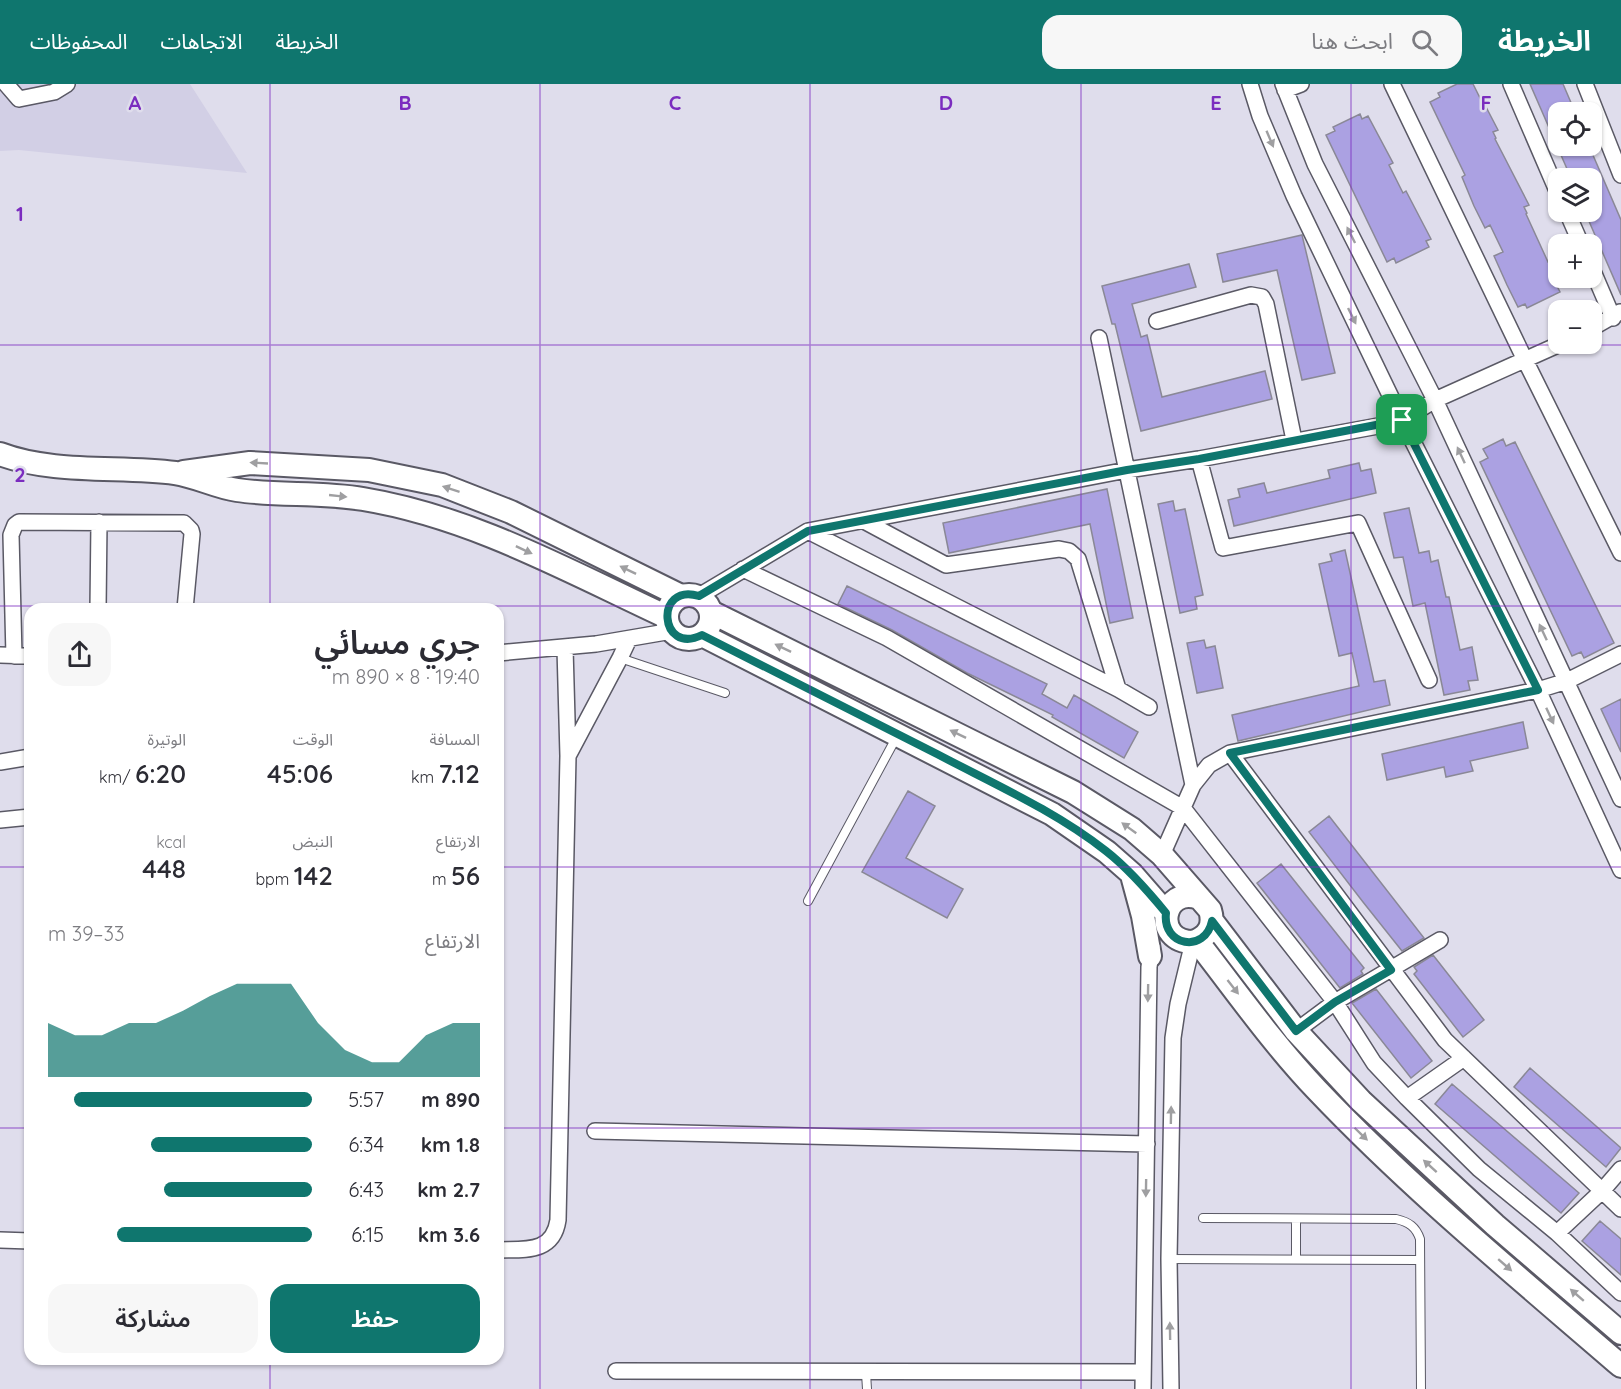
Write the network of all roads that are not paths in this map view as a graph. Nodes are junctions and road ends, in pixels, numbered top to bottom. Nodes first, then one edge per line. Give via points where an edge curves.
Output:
1 (6, 84) edge
2 (67, 84) edge
3 (1250, 84) edge
4 (1301, 84) edge
5 (1392, 84) edge
6 (1511, 84) edge
7 (1586, 84) edge
8 (1284, 87) edge
9 (1548, 170) edge
10 (1621, 175) edge
11 (1602, 286) edge
12 (1617, 314) edge
13 (1157, 321) dead end
14 (1602, 322) edge
15 (1099, 338) dead end
16 (1548, 349) edge
17 (1525, 360) junction
18 (1435, 400) junction
19 (1402, 420) junction
20 (1294, 440) junction
21 (0, 454) edge
22 (1199, 459) junction
23 (1127, 470) junction
24 (177, 473) junction
25 (864, 521) junction
26 (99, 522) junction
27 (808, 531) junction
28 (1621, 553) edge
29 (743, 569) junction
30 (697, 601) junction
31 (98, 603) edge
32 (186, 603) edge
33 (669, 624) junction
34 (702, 635) junction
35 (629, 639) junction
36 (565, 648) junction
37 (504, 653) edge
38 (1621, 654) edge
39 (7, 656) edge
40 (24, 656) edge
41 (621, 658) junction
42 (1429, 680) dead end
43 (1567, 681) junction
44 (1118, 689) junction
45 (1538, 690) junction
46 (725, 693) dead end
47 (1149, 707) dead end
48 (899, 734) junction
49 (1230, 753) junction
50 (567, 756) junction
51 (24, 758) edge
52 (0, 762) edge
53 (1193, 785) junction
54 (1621, 799) edge
55 (1184, 808) junction
56 (24, 818) edge
57 (0, 820) edge
58 (1162, 855) junction
59 (1621, 870) edge
60 (1132, 874) junction
61 (1199, 898) junction
62 (808, 901) dead end
63 (1166, 915) junction
64 (1212, 921) junction
65 (1440, 940) dead end
66 (1195, 942) junction
67 (1150, 956) junction
68 (1391, 970) junction
69 (1335, 1002) junction
70 (1296, 1031) junction
71 (1464, 1058) junction
72 (1407, 1098) junction
73 (596, 1131) dead end
74 (1147, 1144) junction
75 (1621, 1169) edge
76 (1602, 1191) junction
77 (1621, 1209) edge
78 (1203, 1218) dead end
79 (1296, 1219) junction
80 (1557, 1233) junction
81 (0, 1240) edge
82 (24, 1241) edge
83 (504, 1250) edge
84 (1169, 1259) junction
85 (1296, 1259) junction
86 (1420, 1260) junction
87 (1621, 1293) edge
88 (1621, 1333) edge
89 (1621, 1366) edge
90 (616, 1371) dead end
91 (1143, 1372) junction
92 (866, 1373) junction
93 (867, 1389) edge
94 (1143, 1389) edge
95 (1171, 1389) edge
96 (1421, 1389) edge

1 - 2 street via 19,99 54,92
3 -> 19 street via 1294,196
4 - 8 street
5 - 17 street
6 - 9 street
7 - 10 street
18 -> 8 street via 1315,164
11 - 12 street
12 - 14 street
13 - 20 street via 1251,295 1262,297
15 - 23 street
16 - 17 street
17 - 18 street
17 - 28 street
18 - 19 street
43 -> 18 street
19 - 20 street
19 - 45 street
20 - 22 street
21 - 24 main road via 38,464
22 - 23 street
22 - 42 street via 1223,548 1358,523
23 - 25 street
23 - 53 street
30 -> 24 main road via 511,512 442,485 369,470 250,463
24 -> 33 main road via 236,490 332,495 427,513 503,540
25 - 27 street
25 - 44 street via 946,565 1059,549 1069,551 1078,559
26 - 31 street
26 - 32 street via 180,522 188,526 192,534
26 - 39 street via 25,521 15,525 11,536
27 - 29 street
27 - 44 street
29 - 30 street
29 - 55 street via 888,638
30 - 33 main road via 670,604
30 - 34 main road via 710,625
58 -> 30 main road via 1132,829 1073,792
33 - 34 main road via 682,638
33 - 35 street
34 - 48 main road
35 - 36 street
35 - 41 street
36 - 37 street
36 - 50 street
38 - 43 street
39 - 40 street
41 - 46 lane
41 - 50 street
43 - 45 street
43 - 54 street
44 - 47 street
45 - 49 street
45 -> 59 street
48 - 60 main road via 1052,814
48 - 62 lane
49 - 53 street via 1209,765
49 - 68 street
50 - 83 street via 557,1228 540,1247
51 - 52 street
53 - 55 street
55 - 58 street
55 - 69 street
56 - 57 street
58 - 61 main road
60 - 63 main road
60 - 67 main road
61 - 63 main road via 1182,897 1172,903
61 - 64 main road via 1208,905
63 - 66 main road via 1173,936
63 - 67 street
64 - 66 main road via 1208,933
64 - 70 main road
65 - 68 street
84 -> 66 street via 1173,1038
66 -> 89 main road via 1279,1047 1341,1116
67 -> 74 street
68 - 69 street
68 - 71 street via 1445,1040
69 - 70 street
69 - 72 street via 1374,1063
88 -> 70 main road via 1383,1122
71 - 72 street
71 - 76 street
72 - 80 street via 1479,1169
73 - 74 street
74 -> 91 street
75 - 76 street
76 - 77 street
76 - 80 street
78 - 79 lane
79 - 85 lane
79 - 86 lane via 1410,1223 1420,1239
80 - 87 street
81 - 82 street
84 - 85 lane
95 -> 84 street
85 - 86 lane
86 - 96 lane
90 - 92 street
91 - 92 street
91 - 94 street
92 - 93 lane

